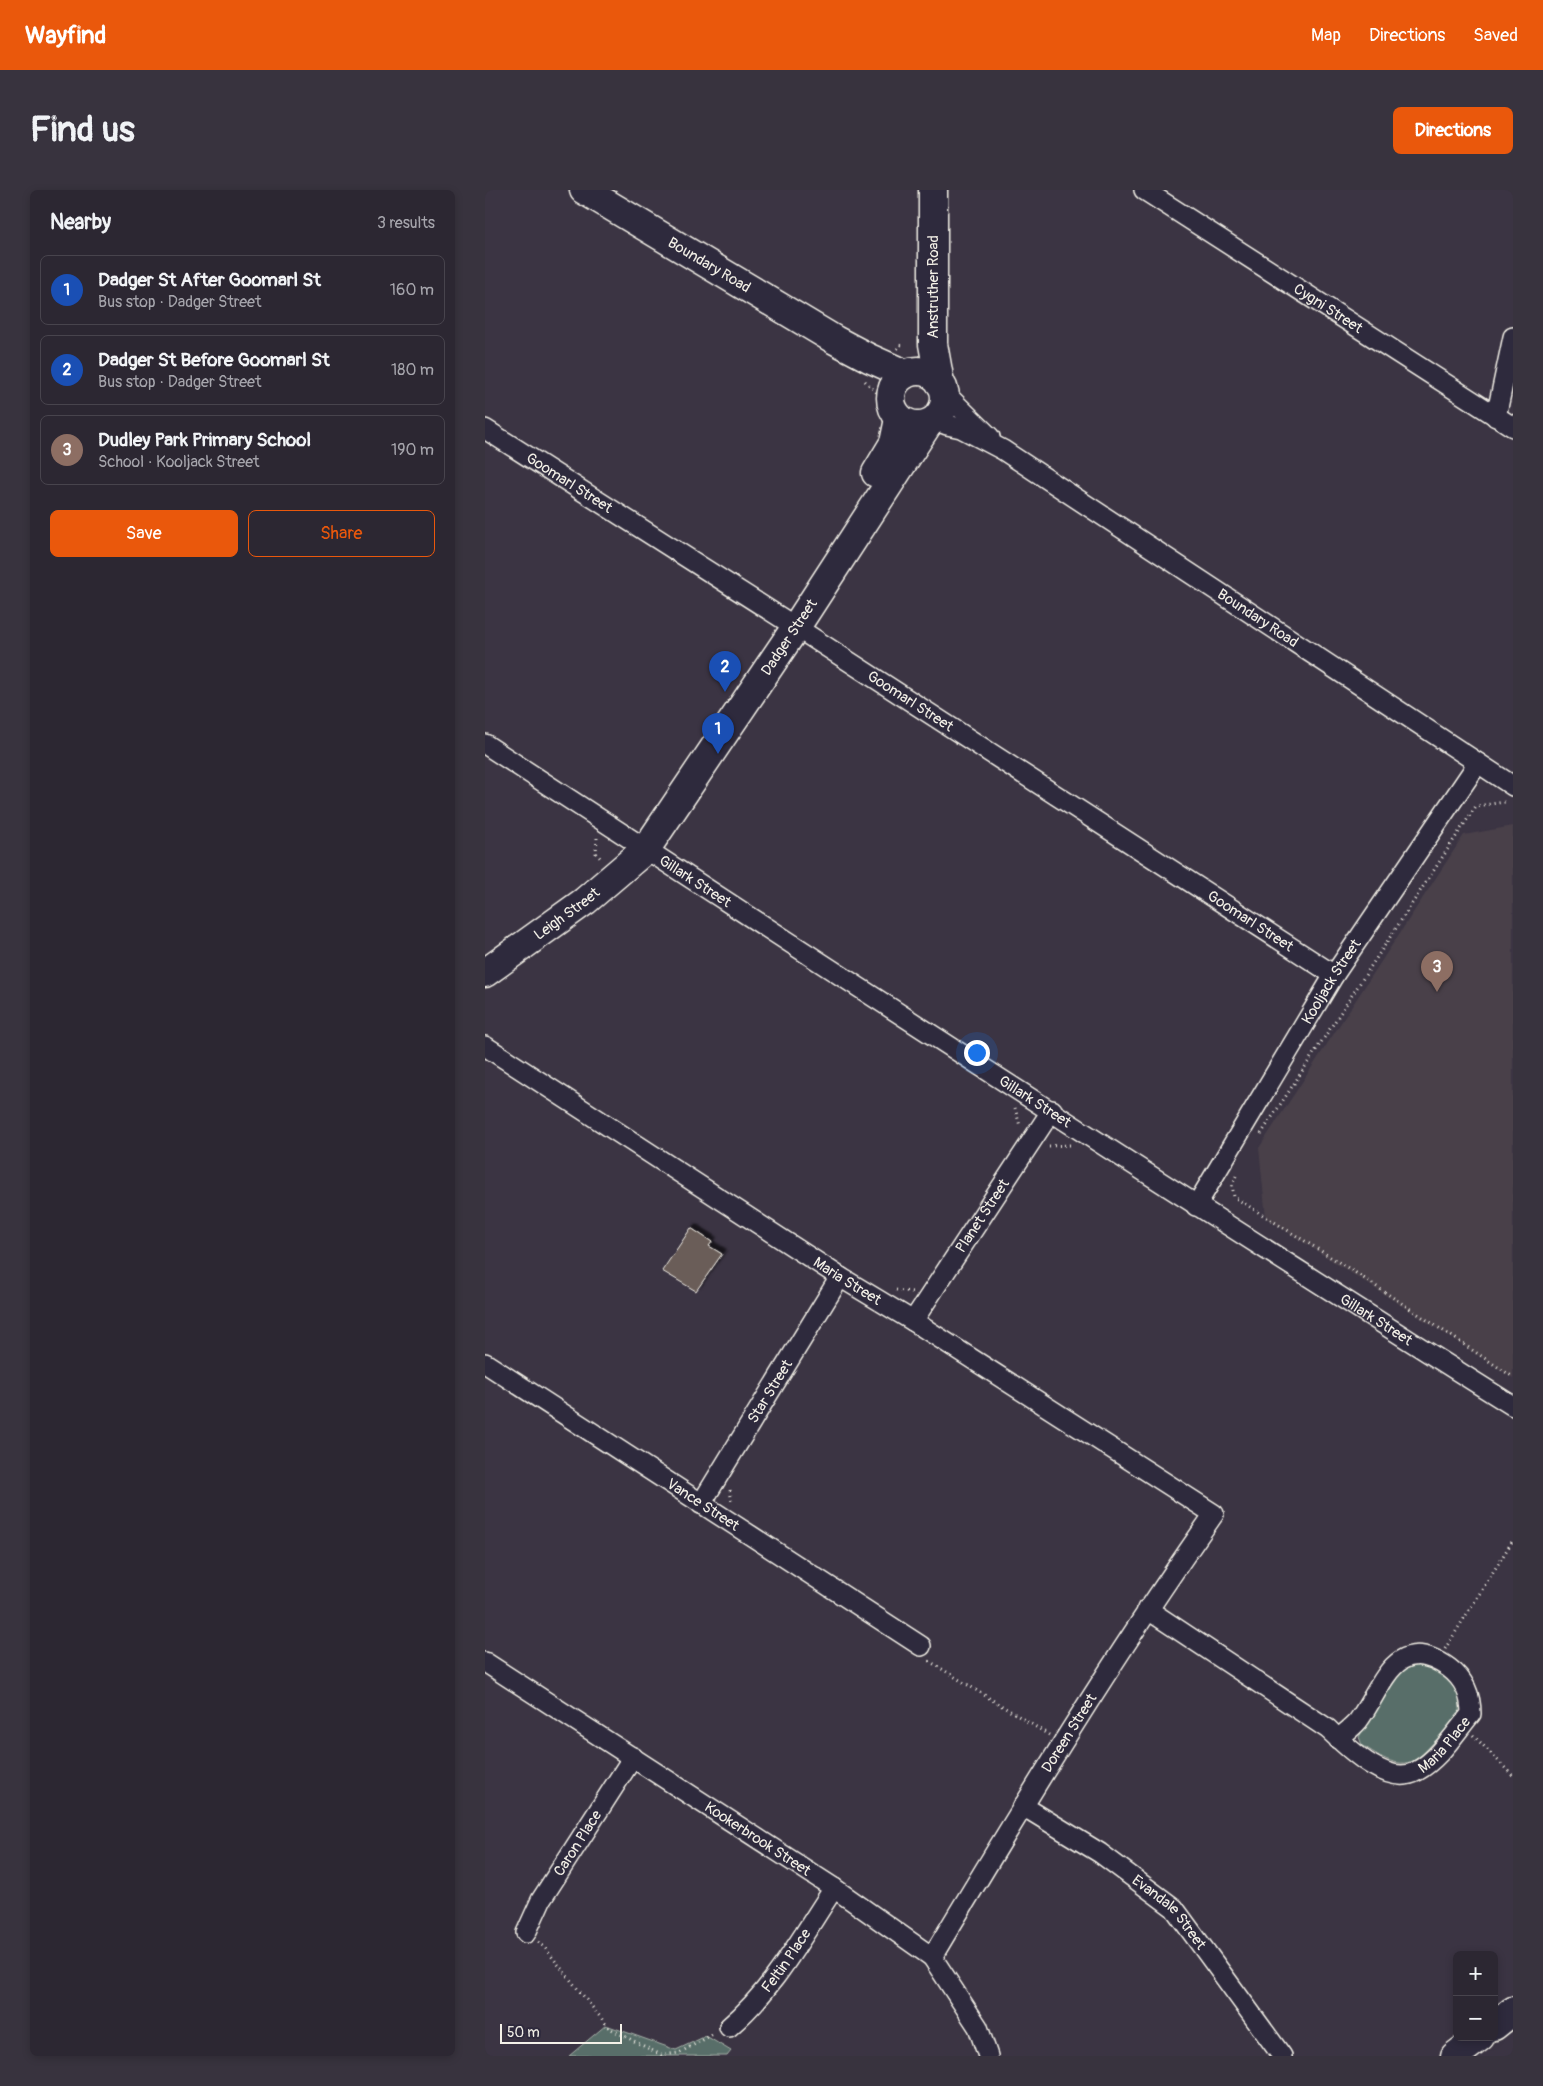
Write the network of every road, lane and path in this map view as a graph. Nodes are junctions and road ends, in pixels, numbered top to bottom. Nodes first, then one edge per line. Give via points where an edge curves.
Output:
1 (584, 190) edge
2 (922, 190) edge
3 (933, 190) edge
4 (1144, 190) edge
5 (1513, 337) edge
6 (859, 377) dead end
7 (943, 388) junction
8 (898, 394) junction
9 (1496, 416) junction
10 (932, 422) junction
11 (1513, 427) edge
12 (485, 429) edge
13 (1003, 450) junction
14 (789, 623) junction
15 (485, 744) edge
16 (1478, 762) junction
17 (1513, 786) edge
18 (1513, 801) edge
19 (638, 844) junction
20 (485, 950) edge
21 (485, 973) edge
22 (1335, 975) junction
23 (485, 1046) edge
24 (1013, 1100) dead end
25 (1052, 1110) junction
26 (1259, 1137) dead end
27 (1034, 1138) junction
28 (1072, 1145) dead end
29 (1237, 1170) dead end
30 (1196, 1206) junction
31 (840, 1277) junction
32 (920, 1289) dead end
33 (884, 1304) junction
34 (913, 1321) junction
35 (485, 1363) edge
36 (1513, 1377) edge
37 (1513, 1406) edge
38 (730, 1489) dead end
39 (701, 1504) junction
40 (1214, 1514) joint
41 (729, 1523) junction
42 (1513, 1540) edge
43 (1147, 1609) junction
44 (921, 1646) joint
45 (1438, 1660) junction
46 (485, 1662) edge
47 (1463, 1724) junction
48 (1338, 1739) junction
49 (1062, 1744) junction
50 (633, 1757) junction
51 (1513, 1776) edge
52 (1023, 1806) junction
53 (834, 1888) junction
54 (526, 1933) joint
55 (932, 1957) junction
56 (1513, 2011) edge
57 (1498, 2023) edge
58 (729, 2027) joint
59 (1475, 2041) edge
60 (988, 2056) edge
61 (1282, 2056) edge
62 (1455, 2056) edge

1 - 8 street, Boundary Road via 869,358
2 - 8 street, Anstruther Road via 921,311
3 - 7 street, Anstruther Road via 933,344
4 - 9 street, Cygni Street
5 - 9 street
6 - 8 path via 880,396
7 - 8 street via 927,373
7 - 10 street via 943,408
7 - 13 street, Boundary Road
8 - 10 street via 913,426
8 - 14 street, Dadger Street via 894,443
9 - 11 street, Cygni Street
10 - 13 street, Boundary Road via 961,428
10 - 14 street, Dadger Street
12 - 14 street, Goomarl Street
13 - 16 street, Boundary Road
14 - 19 street, Dadger Street via 660,801
14 - 22 street, Goomarl Street
15 - 19 street, Gillark Street
16 - 17 street, Boundary Road
16 - 22 street, Kooljack Street
18 - 26 path via 1476,806
19 - 20 street, Leigh Street via 605,863
19 - 21 street, Leigh Street via 585,900
19 - 25 street, Gillark Street
22 - 30 street, Kooljack Street
23 - 31 street, Maria Street
24 - 27 path via 1021,1130
25 - 27 street, Planet Street
25 - 30 street, Gillark Street
27 - 28 path via 1046,1146
27 - 34 street, Planet Street
29 - 36 path via 1232,1185 1234,1197
30 - 37 street, Gillark Street
31 - 33 street, Maria Street
31 - 39 street, Star Street
32 - 33 path via 914,1292 893,1290
33 - 34 street, Maria Street
34 - 40 street, Maria Street
35 - 39 street, Vance Street
38 - 41 path via 734,1510
39 - 41 street, Vance Street
40 - 43 street, Doreen Street
41 - 44 street, Vance Street
42 - 45 path
43 - 48 street, Maria Place via 1328,1729
43 - 49 street, Doreen Street
44 - 49 path via 927,1659
45 - 47 street, Maria Place via 1457,1674 1469,1694 1471,1714
45 - 48 street, Maria Place via 1413,1656 1397,1663 1387,1673 1358,1721
46 - 50 street, Kookerbrook Street
47 - 48 street, Maria Place via 1425,1765 1405,1775 1385,1772 1366,1762
47 - 51 path
49 - 52 street, Doreen Street
50 - 53 street, Kookerbrook Street
50 - 54 street, Caron Place via 541,1900
52 - 55 street, Doreen Street
52 - 61 street, Evandale Street via 1100,1853 1174,1908
53 - 55 street, Kookerbrook Street
53 - 58 street, Feltin Place via 767,1991
54 - 58 path via 545,1948 609,2028 661,2055 679,2053
55 - 60 street, Kookerbrook Street via 978,2027
56 - 57 street
59 - 62 street

